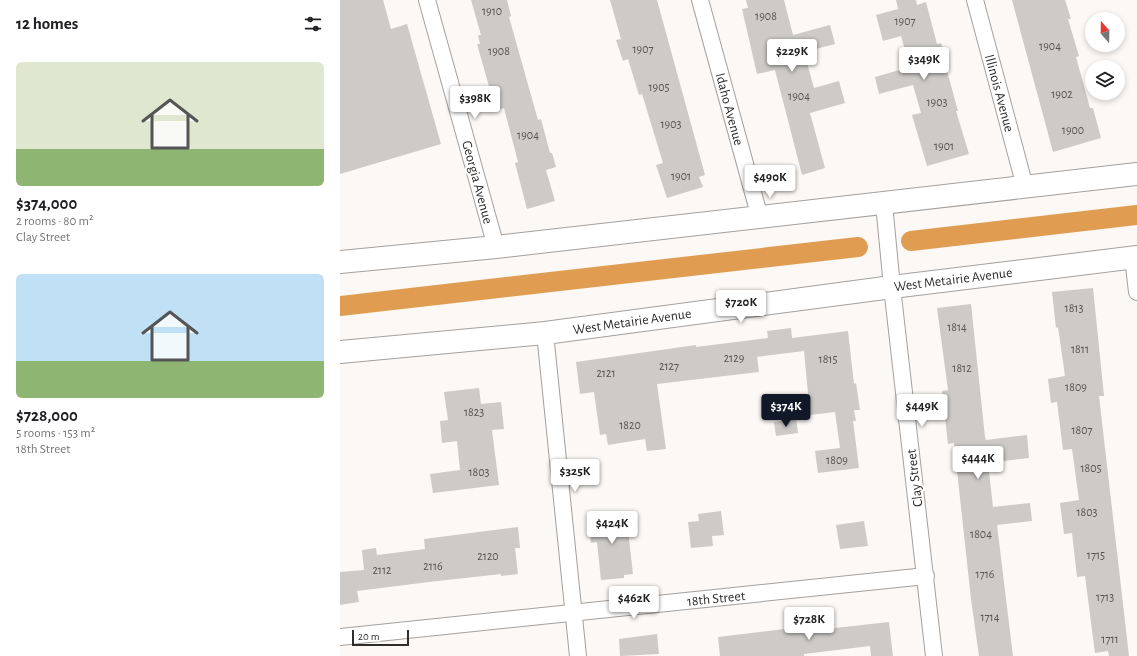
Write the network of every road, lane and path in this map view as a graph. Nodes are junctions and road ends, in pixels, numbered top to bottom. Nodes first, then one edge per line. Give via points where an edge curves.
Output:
1 (427, 0) edge
2 (700, 0) edge
3 (974, 0) edge
4 (1137, 174) edge
5 (1025, 187) junction
6 (884, 204) junction
7 (760, 218) junction
8 (496, 248) junction
9 (1135, 257) edge
10 (340, 262) edge
11 (892, 287) junction
12 (1137, 292) edge
13 (545, 332) junction
14 (340, 352) edge
15 (926, 576) junction
16 (573, 612) junction
17 (340, 637) edge
18 (578, 656) edge
19 (934, 656) edge

1 - 8 street, Georgia Avenue
2 - 7 street, Idaho Avenue
3 - 5 street, Illinois Avenue
4 - 5 main road
5 - 6 main road
6 - 7 main road
6 - 11 street, Clay Street
7 - 8 main road
8 - 10 main road
9 - 11 main road, West Metairie Avenue
9 - 12 street
11 - 13 main road, West Metairie Avenue
11 - 15 street, Clay Street
13 - 14 main road, West Metairie Avenue
13 - 16 street
15 - 16 street, 18th Street
15 - 19 street, Clay Street
16 - 17 street, 18th Street
16 - 18 street

